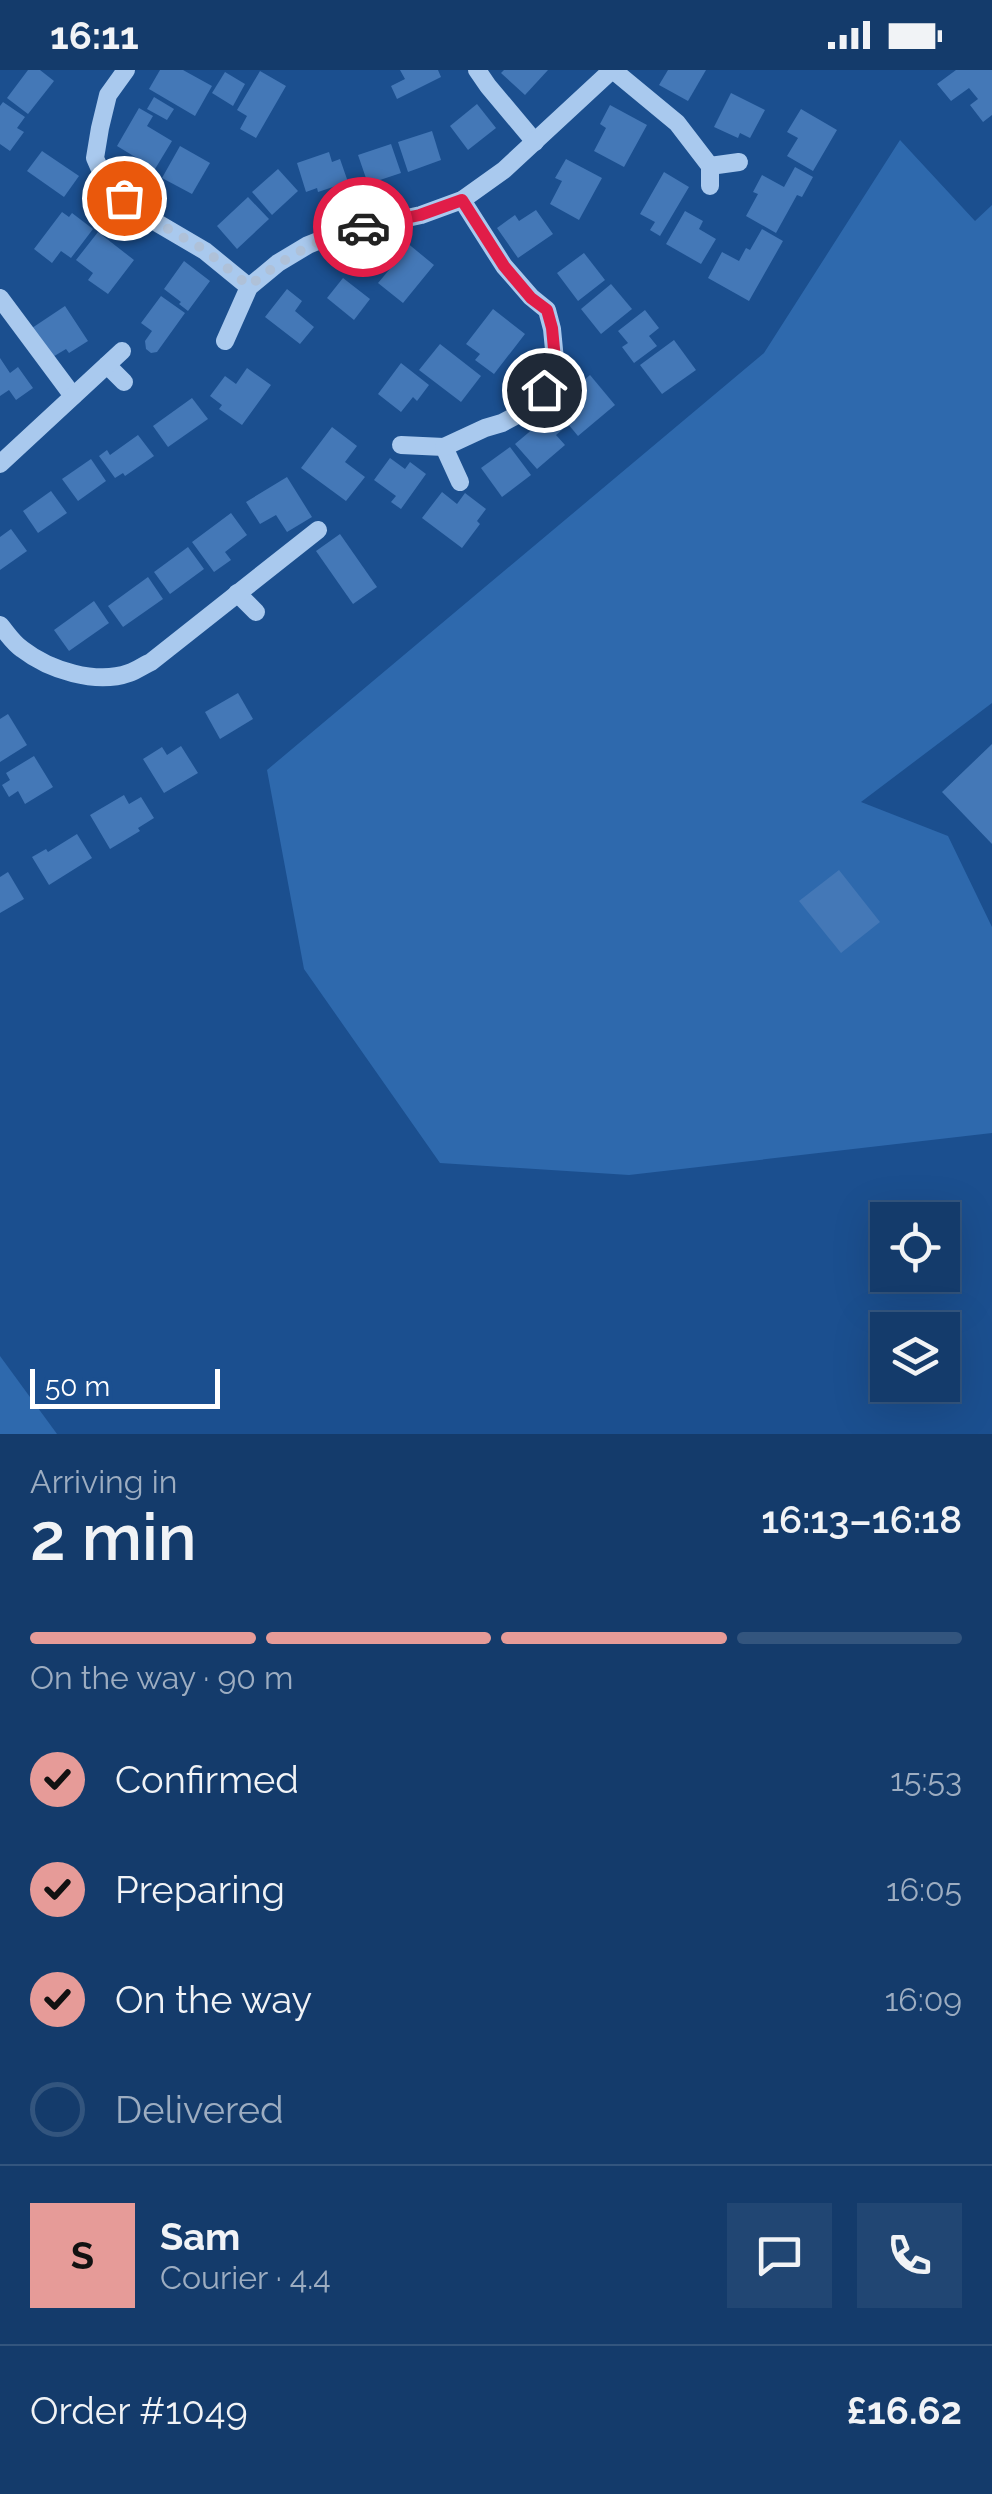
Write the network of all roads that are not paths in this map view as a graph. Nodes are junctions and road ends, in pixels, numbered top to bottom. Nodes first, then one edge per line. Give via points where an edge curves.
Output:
1 (126, 70) edge
2 (477, 70) edge
3 (612, 70) edge
4 (90, 84) dead end
5 (108, 95) junction
6 (535, 142) junction
7 (739, 162) dead end
8 (462, 200) junction
9 (249, 286) junction
10 (0, 298) edge
11 (225, 340) dead end
12 (122, 351) dead end
13 (107, 365) junction
14 (124, 382) dead end
15 (73, 396) junction
16 (401, 446) dead end
17 (444, 446) junction
18 (0, 464) edge
19 (460, 482) dead end
20 (318, 530) dead end
21 (237, 593) junction
22 (256, 612) dead end
23 (0, 625) edge

1 - 5 street
2 - 6 street
3 - 6 street
3 - 7 street via 677,123 710,176
4 - 5 street
5 - 9 street via 96,158 105,181
6 - 8 street
8 - 9 street via 308,245
8 - 17 street via 504,266 547,310 556,370 528,409
9 - 11 street
10 - 15 street
12 - 13 street
13 - 14 street
13 - 15 street
15 - 18 street
16 - 17 street
17 - 19 street
20 - 21 street
21 - 22 street
21 - 23 street via 128,674 104,677 43,663

